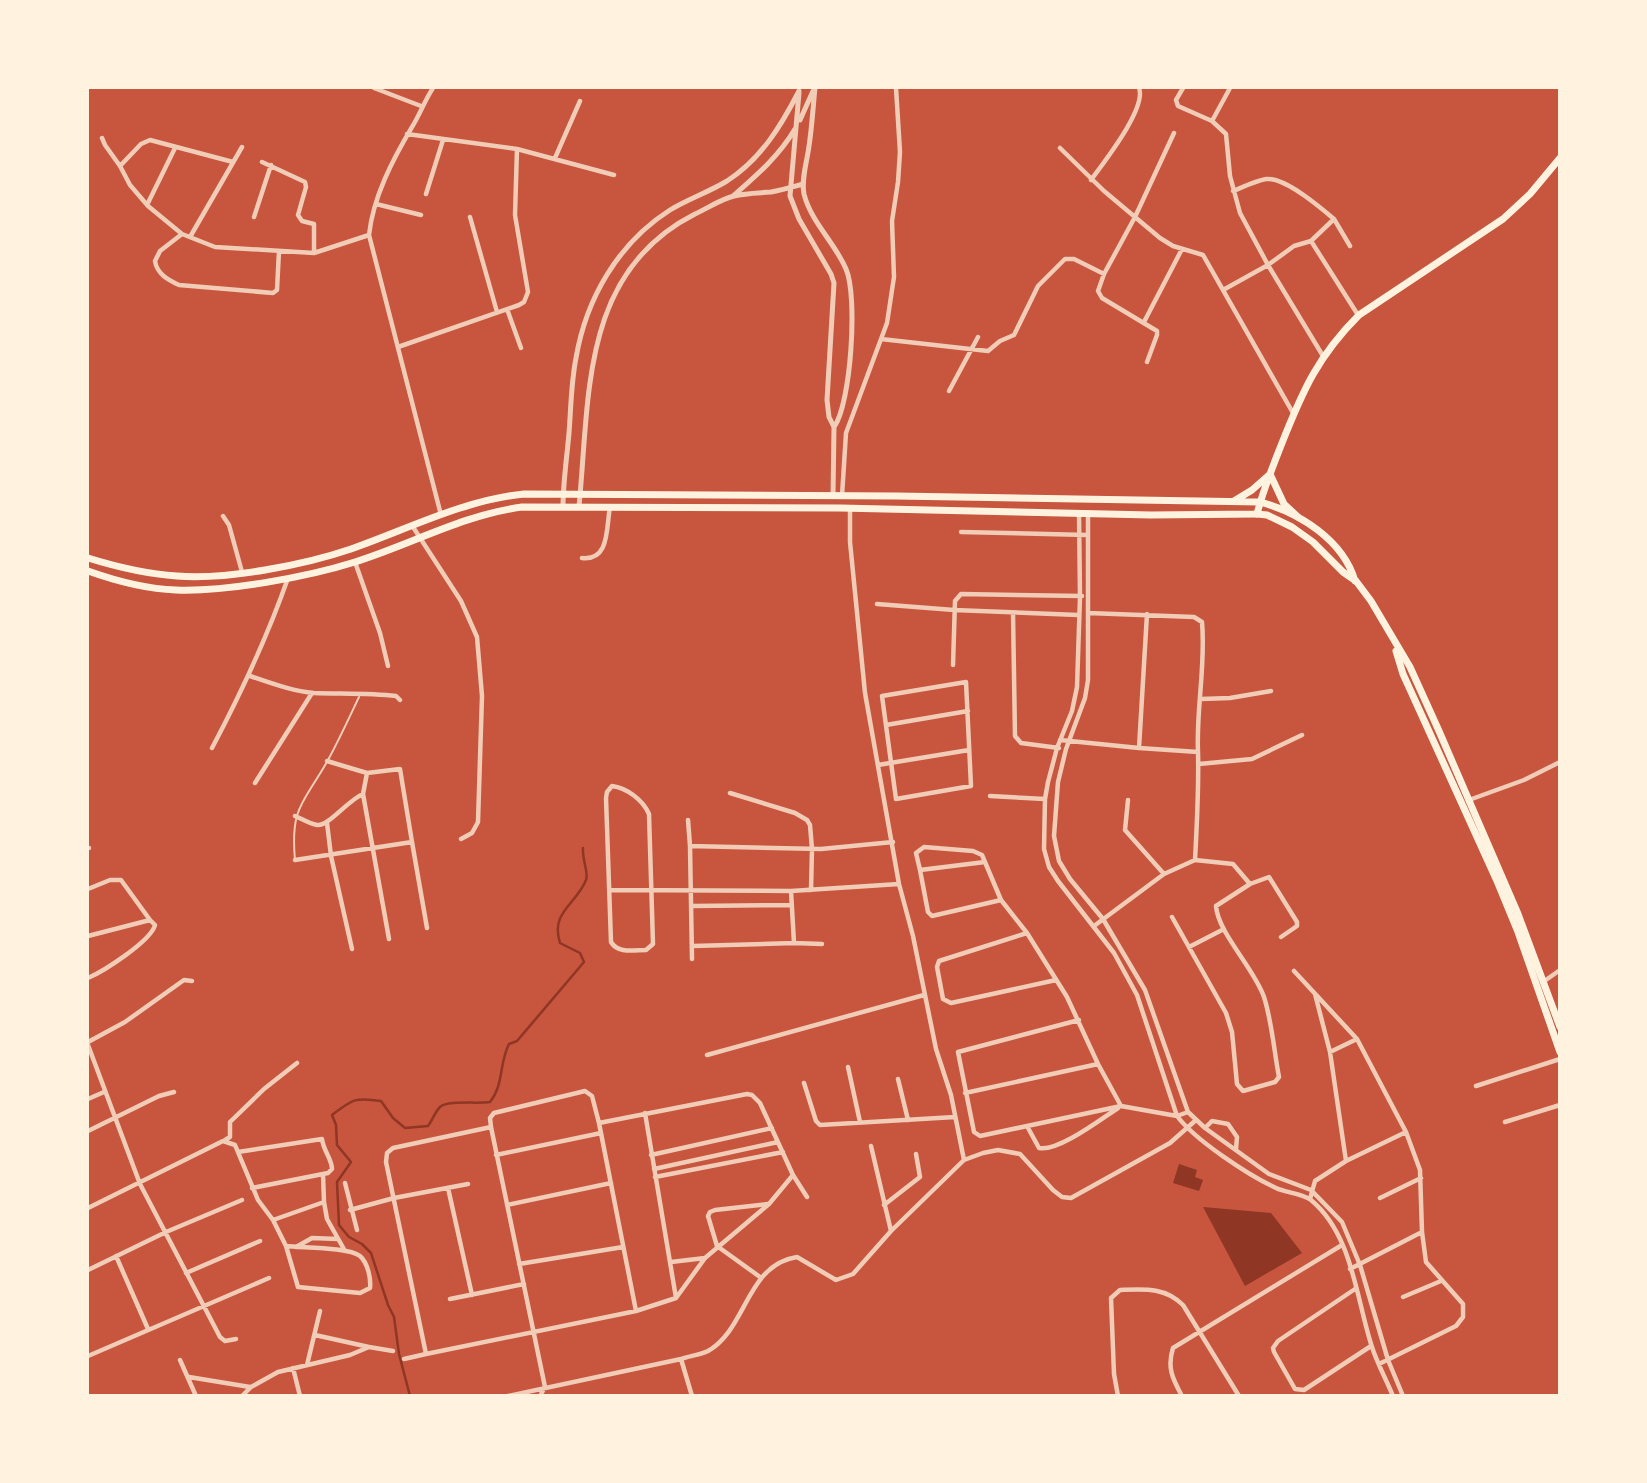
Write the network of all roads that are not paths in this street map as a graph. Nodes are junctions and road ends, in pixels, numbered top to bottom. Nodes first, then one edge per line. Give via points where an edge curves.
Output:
1 (374, 88) edge
2 (433, 88) edge
3 (815, 88) edge
4 (896, 88) edge
5 (1139, 88) edge
6 (1184, 88) edge
7 (1230, 88) edge
8 (799, 89) edge
9 (579, 101) dead end
10 (421, 106) junction
11 (1212, 121) junction
12 (797, 126) junction
13 (1174, 133) dead end
14 (407, 134) junction
15 (102, 138) dead end
16 (443, 140) junction
17 (242, 147) dead end
18 (175, 148) junction
19 (1060, 148) dead end
20 (517, 149) junction
21 (555, 158) junction
22 (1559, 158) edge
23 (754, 159) junction
24 (233, 162) junction
25 (262, 162) dead end
26 (271, 165) junction
27 (120, 166) junction
28 (1551, 168) junction
29 (763, 169) junction
30 (1559, 172) edge
31 (614, 175) dead end
32 (1091, 180) junction
33 (803, 184) junction
34 (789, 187) junction
35 (1233, 191) junction
36 (426, 194) dead end
37 (733, 196) junction
38 (376, 204) junction
39 (147, 205) junction
40 (421, 215) dead end
41 (254, 217) dead end
42 (470, 217) dead end
43 (1135, 217) junction
44 (1334, 219) junction
45 (182, 234) junction
46 (369, 235) junction
47 (190, 237) junction
48 (1311, 241) junction
49 (1350, 246) dead end
50 (1182, 249) junction
51 (279, 251) junction
52 (314, 253) junction
53 (1268, 265) junction
54 (846, 269) junction
55 (831, 274) junction
56 (1104, 274) junction
57 (1223, 290) junction
58 (507, 309) junction
59 (497, 312) junction
60 (1359, 315) junction
61 (1144, 322) junction
62 (978, 337) dead end
63 (881, 339) junction
64 (398, 347) junction
65 (521, 348) dead end
66 (972, 350) junction
67 (1323, 356) junction
68 (1147, 362) dead end
69 (589, 375) junction
70 (574, 376) junction
71 (949, 391) dead end
72 (1294, 413) junction
73 (834, 427) junction
74 (567, 450) junction
75 (582, 450) junction
76 (1270, 474) junction
77 (563, 494) junction
78 (580, 494) junction
79 (833, 496) junction
80 (842, 496) junction
81 (1234, 501) junction
82 (1260, 502) junction
83 (579, 506) junction
84 (610, 506) junction
85 (563, 507) junction
86 (850, 508) junction
87 (1079, 514) junction
88 (1088, 514) junction
89 (1257, 514) junction
90 (223, 516) dead end
91 (441, 516) junction
92 (1298, 517) junction
93 (412, 527) junction
94 (961, 532) dead end
95 (1087, 535) junction
96 (1077, 536) junction
97 (417, 537) junction
98 (88, 558) edge
99 (582, 558) dead end
100 (355, 562) junction
101 (88, 571) edge
102 (243, 572) junction
103 (288, 578) junction
104 (1356, 582) junction
105 (1088, 596) junction
106 (1080, 597) junction
107 (877, 604) dead end
108 (1079, 608) junction
109 (954, 610) junction
110 (1087, 610) junction
111 (1013, 613) junction
112 (1147, 614) junction
113 (1078, 615) junction
114 (1078, 626) junction
115 (1087, 626) junction
116 (953, 665) dead end
117 (388, 667) dead end
118 (250, 676) junction
119 (1272, 691) dead end
120 (312, 693) junction
121 (361, 693) junction
122 (1201, 699) junction
123 (400, 700) dead end
124 (968, 710) junction
125 (886, 726) junction
126 (1302, 734) dead end
127 (1060, 740) junction
128 (1069, 741) junction
129 (212, 748) dead end
130 (1057, 748) junction
131 (1139, 748) junction
132 (1066, 749) junction
133 (969, 751) junction
134 (1198, 752) junction
135 (327, 761) junction
136 (1559, 762) edge
137 (891, 763) junction
138 (1199, 764) junction
139 (878, 765) junction
140 (367, 773) junction
141 (255, 783) dead end
142 (1460, 791) junction
143 (730, 793) dead end
144 (363, 794) junction
145 (990, 796) dead end
146 (1045, 799) junction
147 (1128, 800) dead end
148 (1468, 800) junction
149 (296, 816) junction
150 (688, 820) dead end
151 (327, 823) junction
152 (461, 839) dead end
153 (412, 842) junction
154 (893, 842) junction
155 (690, 846) junction
156 (1055, 848) junction
157 (374, 849) junction
158 (812, 849) junction
159 (1044, 849) junction
160 (331, 856) junction
161 (295, 860) joint
162 (1195, 860) junction
163 (985, 862) junction
164 (920, 870) junction
165 (1164, 874) junction
166 (899, 884) junction
167 (1250, 884) junction
168 (88, 889) edge
169 (611, 890) junction
170 (651, 890) junction
171 (811, 890) junction
172 (791, 891) junction
173 (691, 892) junction
174 (1001, 900) junction
175 (792, 905) junction
176 (692, 906) junction
177 (1172, 917) dead end
178 (1102, 919) junction
179 (150, 920) junction
180 (1094, 926) junction
181 (427, 928) dead end
182 (1224, 929) junction
183 (1027, 933) junction
184 (88, 936) edge
185 (1281, 937) dead end
186 (389, 939) dead end
187 (794, 943) junction
188 (822, 944) dead end
189 (692, 946) junction
190 (1189, 947) junction
191 (352, 949) dead end
192 (692, 959) dead end
193 (1559, 970) edge
194 (1294, 971) dead end
195 (88, 978) edge
196 (1056, 980) junction
197 (192, 981) dead end
198 (1542, 983) junction
199 (1314, 992) junction
200 (925, 995) junction
201 (1079, 1020) junction
202 (1559, 1027) edge
203 (1357, 1040) junction
204 (88, 1044) edge
205 (1330, 1052) junction
206 (1559, 1052) edge
207 (707, 1055) dead end
208 (1559, 1059) edge
209 (297, 1063) dead end
210 (1098, 1064) junction
211 (848, 1067) dead end
212 (898, 1079) dead end
213 (804, 1083) dead end
214 (1476, 1086) dead end
215 (104, 1092) junction
216 (174, 1092) dead end
217 (965, 1093) junction
218 (88, 1099) edge
219 (1559, 1105) edge
220 (1121, 1106) junction
221 (1188, 1112) junction
222 (645, 1113) junction
223 (1177, 1116) junction
224 (955, 1117) junction
225 (114, 1119) junction
226 (908, 1119) junction
227 (1196, 1120) junction
228 (860, 1122) junction
229 (1505, 1122) dead end
230 (598, 1123) junction
231 (1027, 1126) junction
232 (491, 1128) junction
233 (772, 1128) junction
234 (1186, 1128) junction
235 (1205, 1128) junction
236 (88, 1131) edge
237 (1406, 1132) junction
238 (601, 1133) junction
239 (223, 1141) junction
240 (778, 1142) junction
241 (871, 1146) dead end
242 (1236, 1149) junction
243 (238, 1152) junction
244 (782, 1152) junction
245 (916, 1154) dead end
246 (496, 1155) junction
247 (651, 1155) junction
248 (964, 1160) junction
249 (1346, 1161) junction
250 (654, 1169) junction
251 (323, 1174) junction
252 (793, 1175) junction
253 (655, 1177) junction
254 (1421, 1178) junction
255 (345, 1183) dead end
256 (611, 1183) junction
257 (140, 1184) junction
258 (468, 1184) dead end
259 (251, 1188) junction
260 (448, 1188) junction
261 (1311, 1190) junction
262 (807, 1197) dead end
263 (394, 1198) junction
264 (1380, 1198) dead end
265 (1310, 1199) junction
266 (242, 1200) dead end
267 (324, 1202) junction
268 (769, 1204) junction
269 (507, 1205) junction
270 (884, 1205) junction
271 (88, 1208) edge
272 (350, 1210) junction
273 (273, 1220) junction
274 (357, 1230) dead end
275 (891, 1231) junction
276 (166, 1232) junction
277 (1422, 1232) junction
278 (338, 1239) junction
279 (260, 1241) dead end
280 (1342, 1245) junction
281 (717, 1246) junction
282 (286, 1247) junction
283 (296, 1247) junction
284 (623, 1247) junction
285 (346, 1251) junction
286 (116, 1256) junction
287 (705, 1258) junction
288 (671, 1262) junction
289 (519, 1265) junction
290 (1360, 1265) junction
291 (1350, 1269) junction
292 (88, 1270) edge
293 (186, 1273) junction
294 (760, 1277) junction
295 (269, 1278) dead end
296 (1441, 1280) junction
297 (524, 1284) junction
298 (1355, 1289) junction
299 (472, 1295) junction
300 (1403, 1297) dead end
301 (676, 1298) junction
302 (450, 1299) dead end
303 (203, 1307) junction
304 (320, 1311) dead end
305 (636, 1311) junction
306 (148, 1329) junction
307 (1201, 1330) junction
308 (534, 1332) junction
309 (315, 1335) junction
310 (236, 1339) dead end
311 (1371, 1346) junction
312 (369, 1347) junction
313 (393, 1351) dead end
314 (426, 1354) junction
315 (88, 1356) edge
316 (404, 1359) dead end
317 (681, 1359) junction
318 (180, 1360) dead end
319 (1388, 1360) junction
320 (1378, 1364) junction
321 (307, 1365) junction
322 (293, 1368) junction
323 (189, 1377) junction
324 (251, 1387) junction
325 (545, 1387) junction
326 (196, 1395) edge
327 (242, 1395) edge
328 (300, 1395) edge
329 (508, 1395) edge
330 (540, 1395) edge
331 (692, 1395) edge
332 (1118, 1395) edge
333 (1182, 1395) edge
334 (1239, 1395) edge
335 (1394, 1395) edge
336 (1403, 1395) edge

1 - 10 street
2 - 10 street
3 - 12 street
3 - 33 street
4 - 63 street via 900,152 892,221 894,277
5 - 32 street via 1141,99 1121,138
6 - 11 street via 1176,100 1178,106
7 - 11 street
8 - 12 street
8 - 23 street via 773,138
9 - 21 street
10 - 14 street
11 - 35 street via 1229,142
12 - 29 street
12 - 34 street
13 - 43 street
14 - 16 street
14 - 38 street
15 - 27 street
16 - 20 street
16 - 36 street
17 - 24 street
18 - 24 street
18 - 27 street via 150,140
18 - 39 street
19 - 32 street
20 - 21 street
20 - 58 street via 515,215 528,292 524,302
21 - 31 street
22 - 28 main road
23 - 29 street
23 - 70 street via 652,223 619,257 593,304
24 - 47 street
25 - 26 street
26 - 41 street
26 - 52 street via 306,184 298,215 314,224
27 - 39 street
28 - 30 street
28 - 60 main road via 1494,226
29 - 37 street
32 - 43 street
33 - 34 street
33 - 54 street via 810,208
34 - 37 street
34 - 55 street via 792,206
35 - 44 street via 1275,180
35 - 53 street
37 - 69 street via 673,227 635,262 610,303
38 - 40 street
38 - 46 street
39 - 45 street
42 - 59 street
43 - 50 street
43 - 56 street
44 - 48 street
44 - 49 street
45 - 47 street
45 - 51 street via 160,251 155,261 166,278 179,285 273,293 277,290
46 - 52 street
46 - 64 street
47 - 51 street via 223,249
48 - 53 street via 1294,246
48 - 60 street
50 - 57 street via 1203,255
50 - 61 street
51 - 52 street
53 - 57 street
53 - 67 street
54 - 55 street
54 - 73 street via 851,284 850,344 842,409
55 - 73 street via 835,292 827,400
56 - 61 street via 1098,295
56 - 66 street via 1065,259 1038,286 1013,337 988,351
57 - 72 street
58 - 59 street
58 - 65 street
59 - 64 street
60 - 67 main road
61 - 68 street via 1157,332
62 - 66 street
63 - 66 street
63 - 80 street via 846,433
64 - 91 street
66 - 71 street
67 - 72 main road
69 - 70 street
69 - 75 street
70 - 74 street
72 - 76 main road
73 - 79 street
74 - 75 street
74 - 77 street
75 - 78 street
76 - 81 main road
76 - 82 main road
76 - 92 main road via 1284,504
77 - 78 main road
77 - 85 street
77 - 91 main road via 498,497
78 - 79 main road
78 - 83 street
79 - 80 main road
80 - 81 main road
81 - 82 main road
82 - 89 main road
82 - 92 main road
83 - 84 main road
83 - 85 main road
84 - 86 main road
84 - 99 street via 600,554
85 - 97 main road via 512,508
86 - 87 main road
86 - 139 street via 859,649
87 - 88 main road
87 - 96 street
88 - 89 main road
88 - 95 street
89 - 104 main road via 1292,527
90 - 102 street
91 - 93 main road
92 - 104 main road via 1342,554
93 - 97 street
93 - 102 main road via 334,554
94 - 96 street
95 - 96 street
95 - 105 street
96 - 106 street
97 - 100 main road
97 - 152 street via 468,615 481,662 478,822
98 - 102 main road via 174,576
100 - 103 main road
100 - 117 street
101 - 103 main road via 177,590
103 - 118 street
104 - 142 main road via 1410,667
105 - 106 street
105 - 110 street
106 - 108 street
106 - 109 street via 964,593 957,597
107 - 109 street
108 - 110 street
108 - 113 street
109 - 111 street
109 - 116 street
110 - 112 street
110 - 115 street
111 - 113 street
111 - 130 street via 1015,736 1021,743
112 - 122 street via 1194,617 1202,622
112 - 131 street
113 - 114 street
114 - 115 street
114 - 127 street via 1077,687
115 - 128 street via 1087,690
118 - 120 street
118 - 129 street
119 - 122 street
120 - 121 street
120 - 141 street
121 - 123 street
121 - 135 lane
122 - 134 street
124 - 125 street
124 - 125 street via 965,682 882,696
124 - 133 street
125 - 137 street
126 - 138 street via 1252,759
127 - 128 street
127 - 130 street
128 - 131 street
128 - 132 street
130 - 132 street
130 - 146 street
131 - 134 street
132 - 156 street via 1056,797
133 - 137 street
133 - 137 street via 971,786 896,799
134 - 138 street
135 - 140 street
135 - 149 lane
136 - 148 street
137 - 139 street
138 - 162 street
139 - 154 street
140 - 144 street
140 - 153 street via 400,769
142 - 148 main road
142 - 206 main road via 1518,932
143 - 158 street via 802,816 810,825
144 - 151 street
144 - 157 street
145 - 146 street
146 - 159 street
147 - 165 street via 1125,830
148 - 198 main road via 1518,914
149 - 151 street via 316,825
149 - 161 lane
150 - 155 street
151 - 160 street
153 - 157 street
153 - 181 street
154 - 158 street
154 - 166 street
155 - 158 street
155 - 173 street
156 - 159 street
156 - 178 street via 1070,879
157 - 160 street
157 - 186 street
158 - 171 street
159 - 180 street via 1049,867
160 - 161 street
160 - 191 street
162 - 165 street
162 - 167 street via 1233,864
163 - 164 street
163 - 164 street via 974,851 924,847 916,853
163 - 174 street
164 - 174 street via 932,916
165 - 178 street
166 - 171 street
166 - 200 street
167 - 182 street via 1216,906
167 - 185 street via 1269,877 1296,920 1297,926
168 - 179 street via 121,880
169 - 170 street
169 - 170 street via 612,944 621,950 646,950 653,944
169 - 170 street via 606,799 609,788 617,786 639,800 649,814
170 - 173 street
171 - 172 street
172 - 173 street
172 - 175 street
173 - 176 street
174 - 183 street
175 - 176 street
175 - 187 street
176 - 189 street
177 - 190 street
178 - 180 street
178 - 221 street via 1145,990
179 - 184 street
179 - 195 street via 155,925 152,933
180 - 223 street via 1137,995
182 - 190 street
182 - 190 street via 1264,998 1277,1081 1239,1088 1226,1013
183 - 196 street
183 - 196 street via 939,961 943,999 951,1003
187 - 188 street
187 - 189 street
189 - 192 street
193 - 198 street
194 - 199 street
196 - 201 street
197 - 204 street via 184,981
198 - 202 main road
199 - 203 street
199 - 205 street
200 - 207 street
200 - 224 street
201 - 210 street
201 - 217 street via 959,1052
203 - 205 street
203 - 237 street
204 - 215 street
205 - 249 street
208 - 214 street
209 - 239 street via 230,1122 230,1137
210 - 217 street
210 - 220 street
211 - 228 street
212 - 226 street
213 - 228 street via 818,1124
215 - 218 street
215 - 225 street
216 - 225 street
217 - 231 street via 977,1136
219 - 229 street
220 - 223 street
220 - 231 street
220 - 231 street via 1051,1148 1037,1145
221 - 223 street
221 - 227 street
222 - 230 street
222 - 233 street via 747,1094 760,1103
222 - 247 street
223 - 234 street
224 - 226 street
224 - 248 street
225 - 236 street
225 - 257 street
226 - 228 street
227 - 234 street
227 - 235 street
230 - 232 street via 592,1096 585,1091 494,1113 489,1118
230 - 238 street
232 - 246 street
232 - 263 street via 393,1148 386,1162
233 - 240 street
233 - 247 street
234 - 248 street via 1170,1143 1071,1198 1053,1190 1020,1154 998,1150
234 - 265 street via 1258,1179
235 - 242 street
235 - 242 street via 1212,1121 1228,1124 1237,1137
237 - 249 street
237 - 254 street
238 - 246 street
238 - 256 street
239 - 243 street via 233,1143
239 - 257 street
240 - 244 street
240 - 250 street
241 - 270 street
242 - 261 street via 1269,1174
243 - 251 street via 322,1139 333,1167
243 - 259 street
244 - 252 street
244 - 253 street
245 - 270 street via 920,1177
246 - 269 street
247 - 250 street
248 - 275 street
249 - 261 street via 1315,1181
250 - 253 street
251 - 259 street
251 - 267 street
252 - 262 street
252 - 268 street
253 - 288 street
254 - 264 street
254 - 277 street
255 - 272 street
256 - 269 street
256 - 284 street
257 - 271 street
257 - 276 street
258 - 260 street
259 - 273 street
260 - 263 street
260 - 299 street
261 - 265 street
261 - 290 street via 1342,1222
263 - 272 street
263 - 314 street
265 - 280 street
266 - 276 street
267 - 273 street
267 - 278 street
268 - 281 street
268 - 281 street via 710,1212
269 - 289 street
270 - 275 street
272 - 274 street
273 - 282 street
275 - 294 street via 853,1274 844,1278 830,1278 797,1257 784,1260
276 - 286 street
276 - 293 street
277 - 290 street
277 - 296 street via 1426,1262
278 - 283 street via 312,1238
278 - 285 street
279 - 293 street
280 - 291 street
280 - 307 street
281 - 287 street
281 - 294 street
282 - 283 street
282 - 285 street via 298,1287 368,1290 364,1261
283 - 285 street
284 - 289 street
284 - 305 street
286 - 292 street
286 - 306 street
287 - 288 street
287 - 301 street
288 - 301 street
289 - 297 street
290 - 291 street
290 - 319 street
291 - 298 street
293 - 303 street
294 - 317 street via 722,1337 707,1351
295 - 303 street
296 - 300 street
296 - 319 street via 1463,1304 1462,1320
297 - 299 street
297 - 308 street
298 - 311 street
298 - 311 street via 1273,1348 1295,1389 1304,1390
299 - 302 street
301 - 305 street
303 - 306 street
303 - 310 street via 223,1340
304 - 309 street
305 - 308 street
306 - 315 street
307 - 332 street via 1171,1294 1155,1289 1117,1291 1110,1305
307 - 333 street via 1171,1354 1170,1373
307 - 334 street
308 - 314 street
308 - 325 street
309 - 312 street
309 - 321 street
311 - 320 street
312 - 313 street
312 - 321 street
314 - 316 street
317 - 325 street
317 - 331 street
318 - 323 street
319 - 320 street
319 - 336 street
320 - 335 street
321 - 322 street
322 - 324 street
322 - 328 street
323 - 324 street
323 - 326 street
324 - 327 street
325 - 329 street
325 - 330 street

